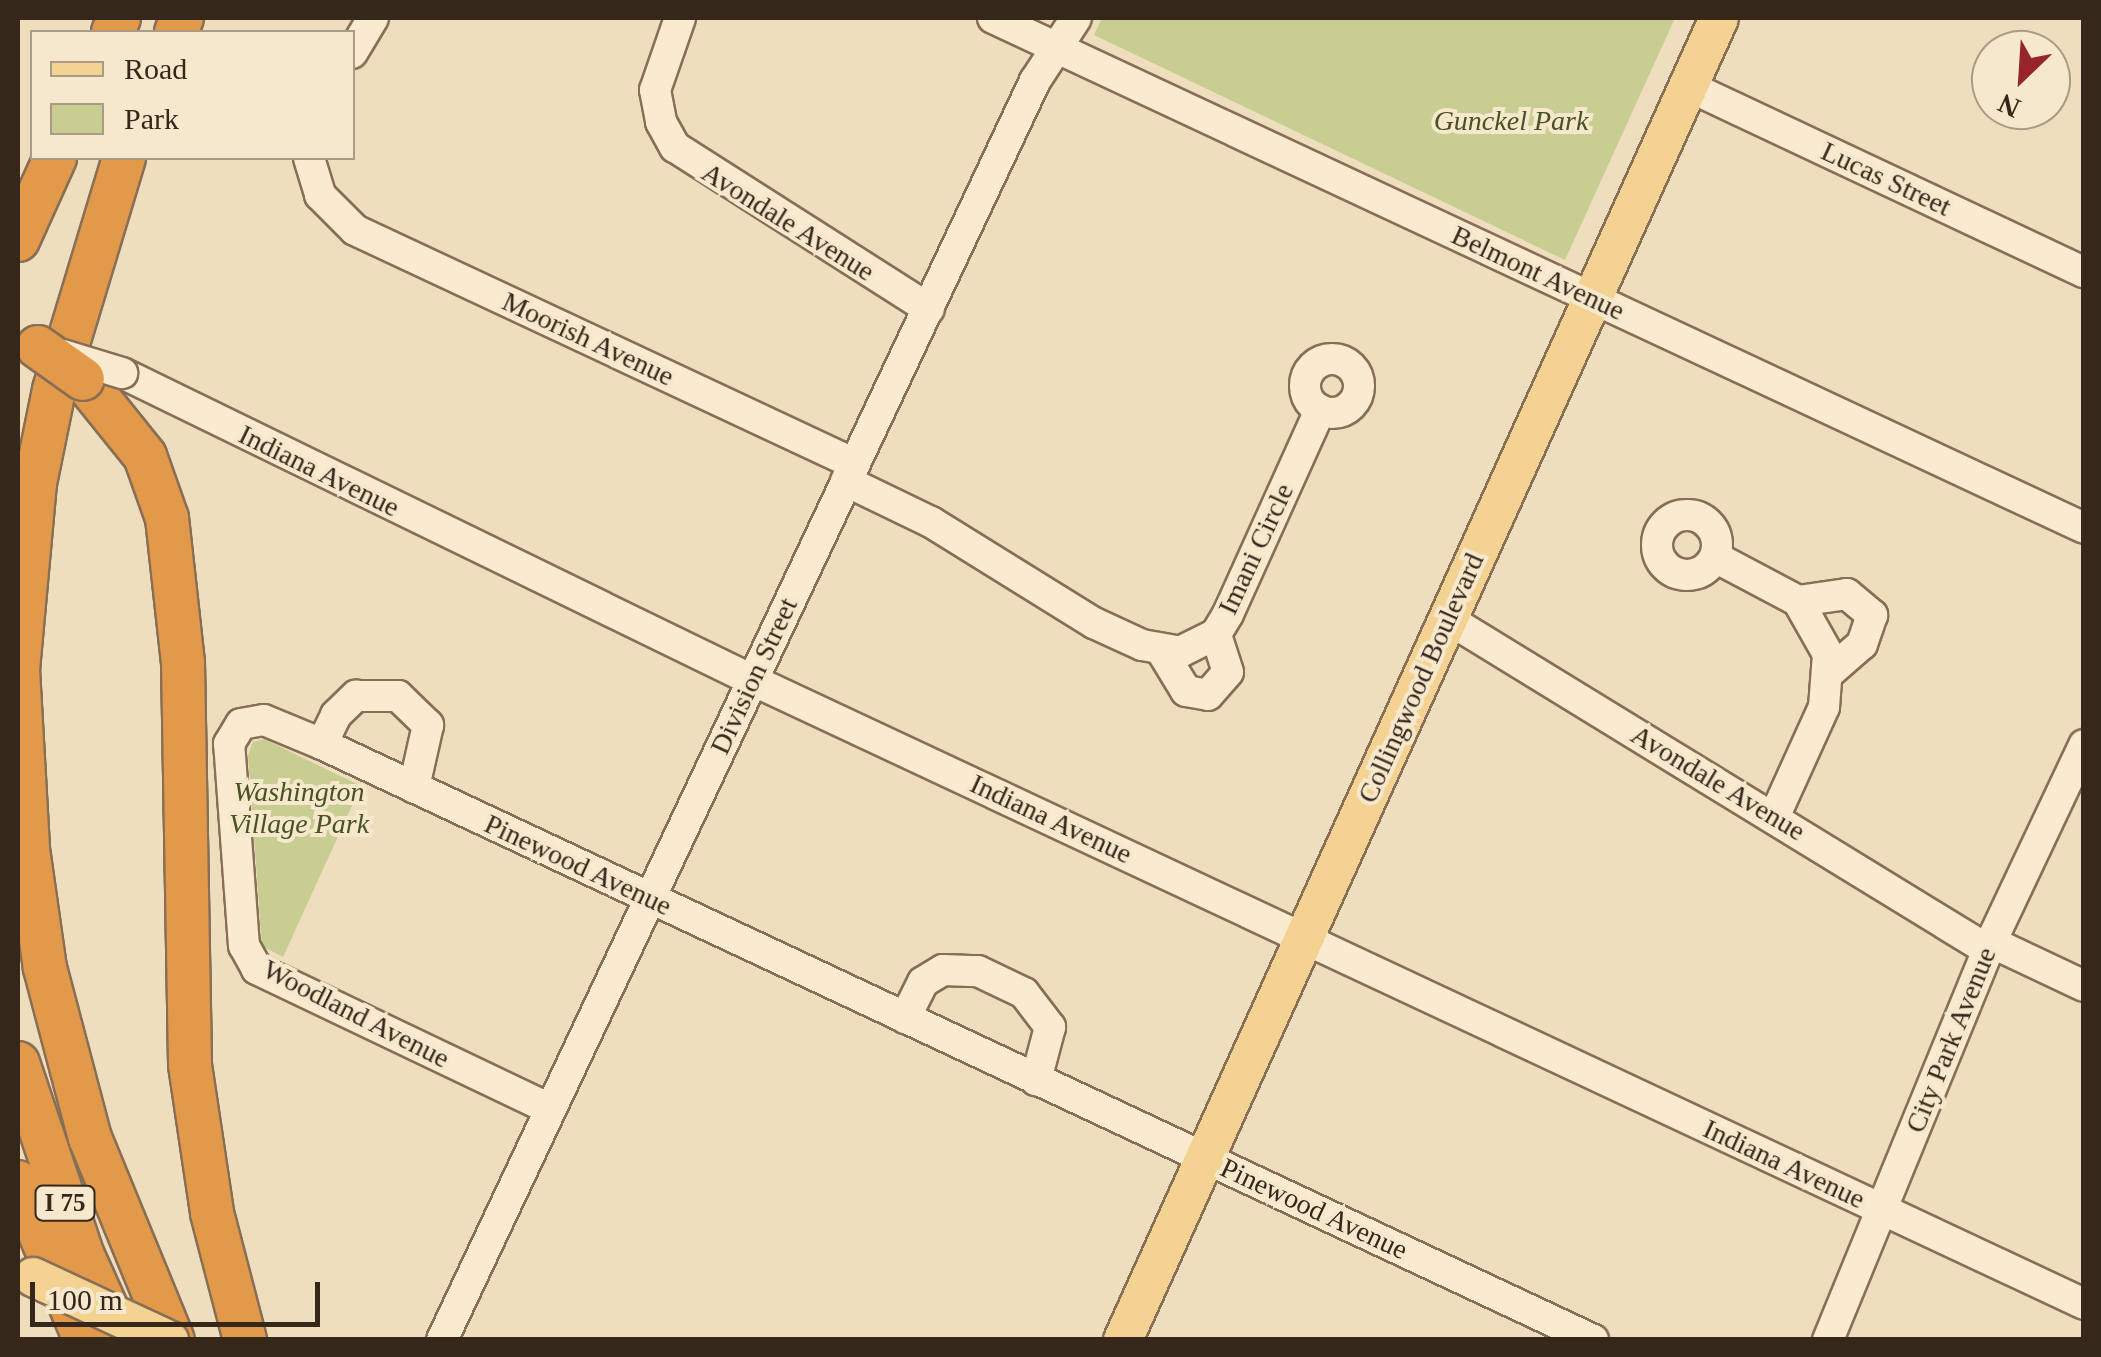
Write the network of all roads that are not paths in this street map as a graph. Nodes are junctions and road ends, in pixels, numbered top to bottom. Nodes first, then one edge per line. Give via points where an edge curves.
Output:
1 (373, 18) edge
2 (680, 18) edge
3 (994, 18) edge
4 (1076, 18) edge
5 (1720, 18) edge
6 (1056, 47) junction
7 (355, 48) edge
8 (1688, 86) junction
9 (54, 160) edge
10 (123, 160) edge
11 (309, 160) edge
12 (18, 240) edge
13 (2084, 272) edge
14 (1592, 298) junction
15 (928, 308) junction
16 (28, 342) edge
17 (102, 376) junction
18 (1320, 410) dead end
19 (847, 480) junction
20 (2084, 528) edge
21 (1715, 557) dead end
22 (1798, 601) junction
23 (1448, 619) junction
24 (1216, 634) junction
25 (1161, 650) junction
26 (1830, 672) junction
27 (752, 680) junction
28 (229, 744) joint
29 (322, 744) junction
30 (2084, 746) edge
31 (414, 786) junction
32 (1774, 817) junction
33 (650, 899) junction
34 (1306, 938) junction
35 (1989, 946) junction
36 (2084, 986) edge
37 (905, 1018) junction
38 (18, 1063) edge
39 (1036, 1080) junction
40 (550, 1109) junction
41 (1204, 1158) junction
42 (18, 1182) edge
43 (1882, 1210) junction
44 (25, 1273) edge
45 (2084, 1304) edge
46 (86, 1340) edge
47 (121, 1340) edge
48 (171, 1340) edge
49 (244, 1340) edge
50 (442, 1340) edge
51 (1124, 1340) edge
52 (1593, 1340) edge
53 (1828, 1340) edge

1 - 7 street
2 - 15 street, Avondale Avenue via 656,79 660,122 694,165
3 - 6 street, Belmont Avenue
4 - 6 street, Division Street
5 - 8 main road, Collingwood Boulevard
6 - 14 street, Belmont Avenue
6 - 15 street, Division Street
8 - 13 street, Lucas Street
8 - 14 main road, Collingwood Boulevard
9 - 12 highway
10 - 48 highway, I 75 via 81,286 46,427 23,574 18,669 28,849 46,968 90,1138
11 - 19 street, Moorish Avenue via 327,204 360,232
14 - 20 street, Belmont Avenue
14 - 23 main road, Collingwood Boulevard
15 - 19 street, Division Street
16 - 17 highway, bridge
17 - 27 street, Indiana Avenue
17 - 49 highway via 146,456 167,518 183,662 190,1065 212,1213
18 - 24 street, Imani Circle
19 - 25 street via 925,536 951,539 1094,623
19 - 27 street, Division Street
21 - 22 street
22 - 26 street via 1822,636
22 - 26 street via 1847,594 1872,614 1862,644
23 - 32 street, Avondale Avenue
23 - 34 main road, Collingwood Boulevard
24 - 25 street, Imani Circle via 1180,652
24 - 25 street via 1228,672 1208,695 1186,691
26 - 32 street via 1818,724
27 - 33 street, Division Street
27 - 34 street, Indiana Avenue
28 - 29 street, Pinewood Avenue via 240,724 264,720
28 - 40 street, Woodland Avenue via 244,946 257,970
29 - 31 street, Pinewood Avenue
29 - 31 street via 336,715 356,696 398,696 428,725
30 - 35 street, City Park Avenue
31 - 33 street, Pinewood Avenue
32 - 35 street, Avondale Avenue
33 - 37 street, Pinewood Avenue
33 - 40 street, Division Street
34 - 41 main road, Collingwood Boulevard
34 - 43 street, Indiana Avenue
35 - 36 street, Avondale Avenue
35 - 43 street, City Park Avenue
37 - 39 street, Pinewood Avenue
37 - 39 street via 923,982 943,970 978,972 1024,993 1050,1026
38 - 47 highway, I 75 via 82,1256
39 - 41 street, Pinewood Avenue
40 - 50 street, Division Street
41 - 51 main road, Collingwood Boulevard
41 - 52 street, Pinewood Avenue
42 - 46 highway
43 - 45 street, Indiana Avenue
43 - 53 street, City Park Avenue
44 - 48 main road, bridge

